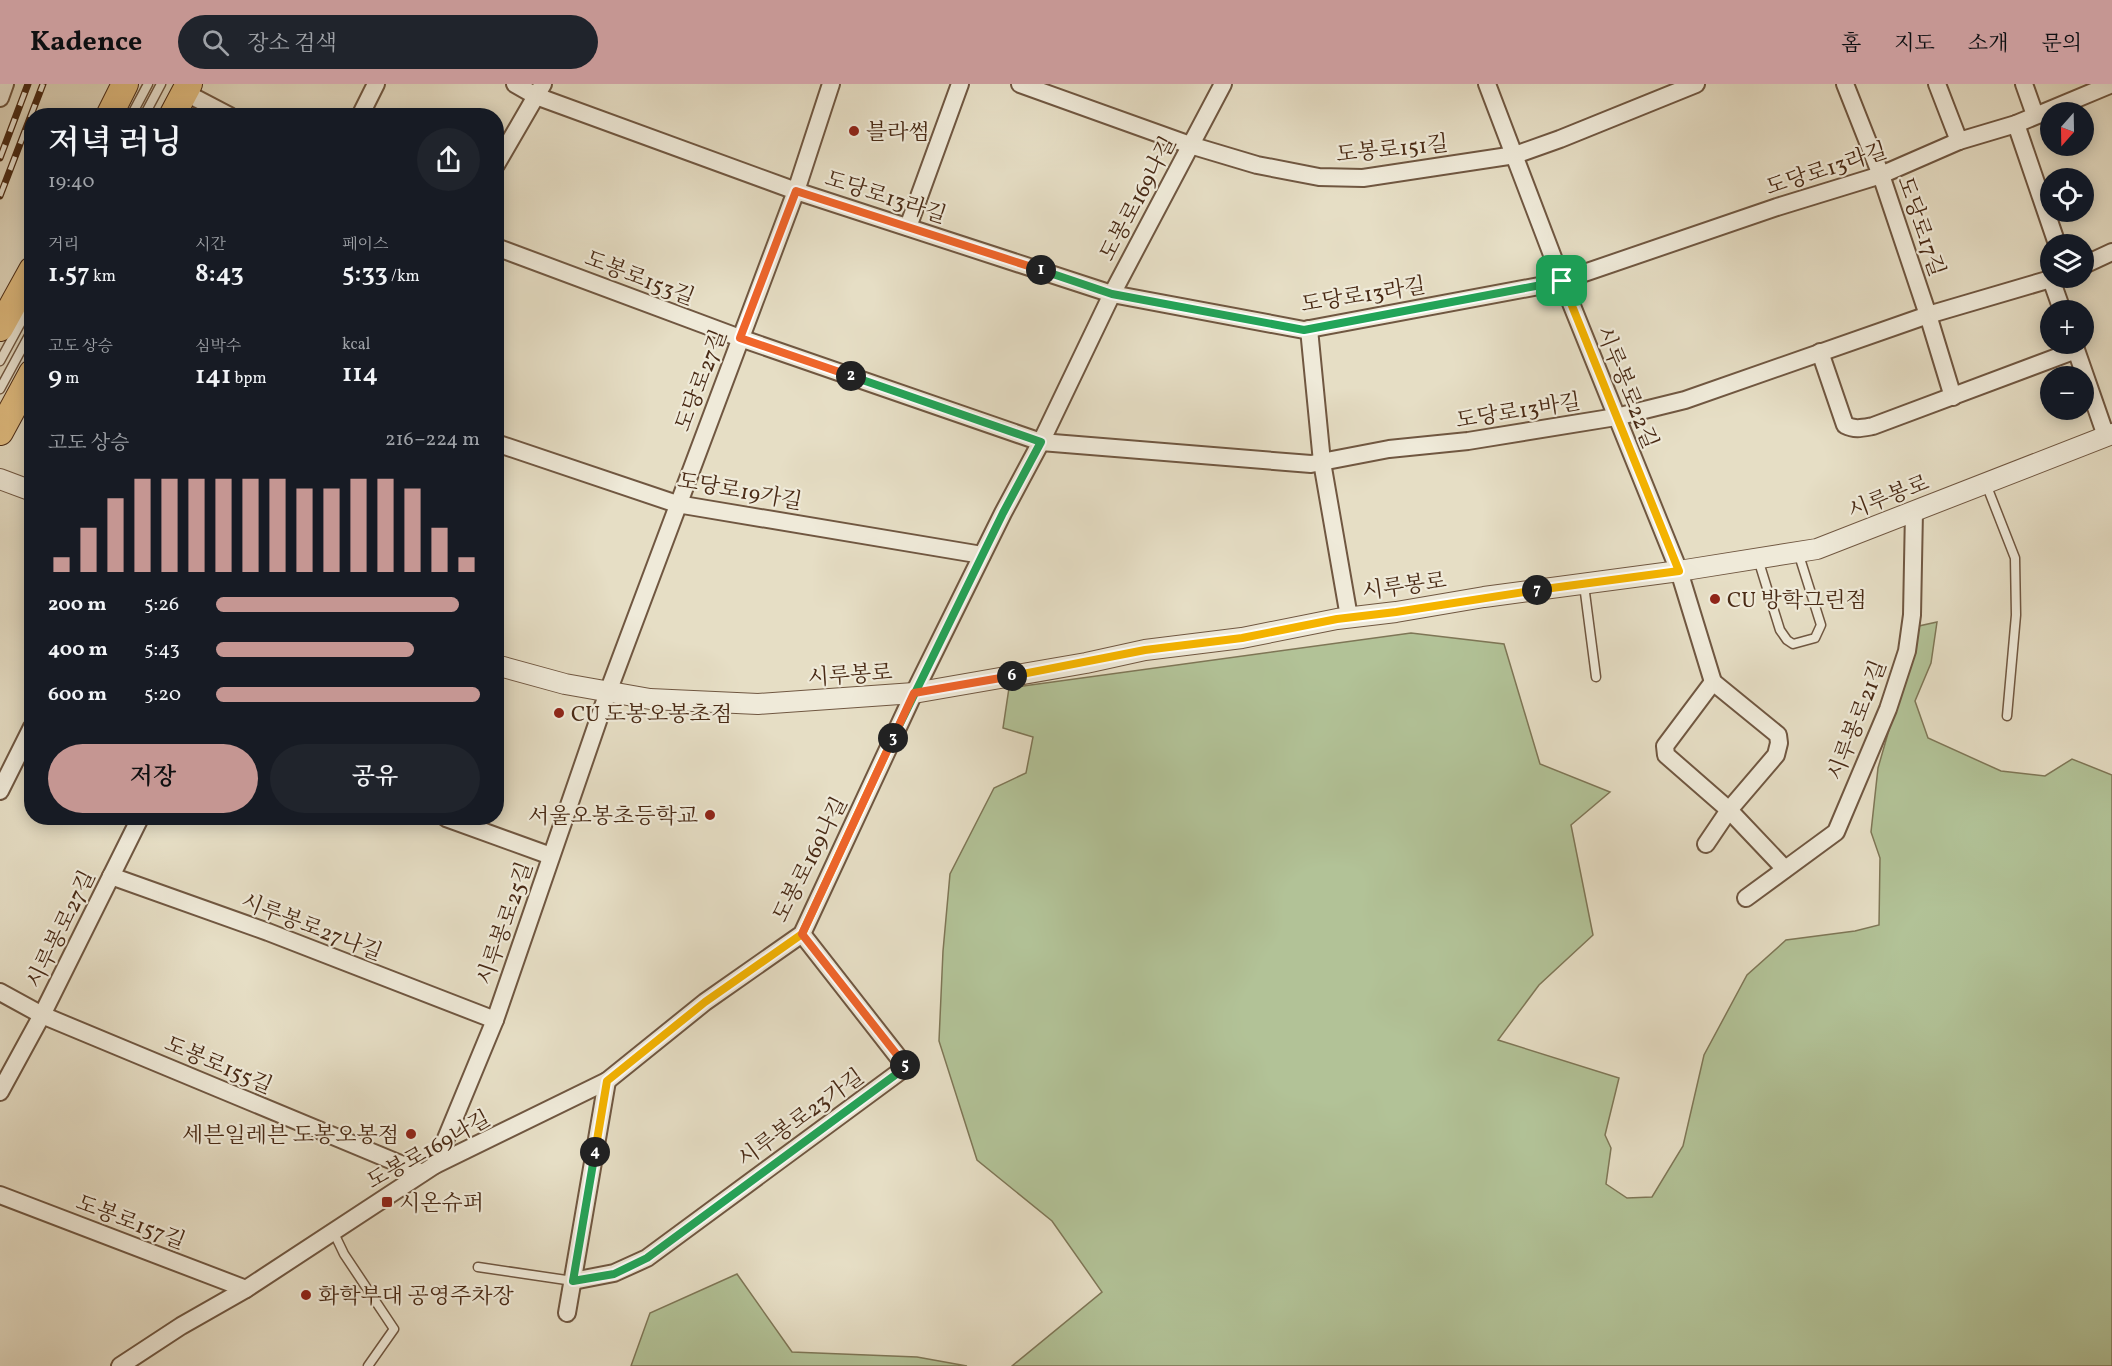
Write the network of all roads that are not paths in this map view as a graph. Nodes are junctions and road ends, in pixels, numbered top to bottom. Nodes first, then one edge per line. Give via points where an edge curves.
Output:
1 (5, 84) edge
2 (124, 84) edge
3 (148, 84) edge
4 (376, 84) edge
5 (515, 84) edge
6 (831, 84) edge
7 (960, 84) edge
8 (1020, 84) edge
9 (1223, 84) edge
10 (1487, 84) edge
11 (1696, 84) edge
12 (1845, 84) edge
13 (1937, 84) edge
14 (2024, 84) edge
15 (2112, 84) edge
16 (178, 87) edge
17 (539, 90) edge
18 (0, 98) edge
19 (114, 108) edge
20 (135, 108) edge
21 (153, 108) edge
22 (174, 108) edge
23 (216, 108) edge
24 (364, 108) edge
25 (2035, 115) junction
26 (2016, 124) junction
27 (1959, 141) junction
28 (1190, 145) junction
29 (504, 151) edge
30 (1515, 154) junction
31 (1881, 176) junction
32 (796, 191) junction
33 (908, 227) junction
34 (2053, 234) edge
35 (504, 250) edge
36 (2112, 252) edge
37 (2094, 260) edge
38 (1562, 281) junction
39 (2040, 282) edge
40 (24, 284) edge
41 (1112, 294) junction
42 (1928, 315) junction
43 (24, 318) edge
44 (0, 328) edge
45 (1309, 329) junction
46 (740, 338) junction
47 (24, 345) edge
48 (1820, 352) junction
49 (2058, 354) edge
50 (2078, 354) edge
51 (0, 361) edge
52 (24, 388) edge
53 (0, 390) edge
54 (1953, 397) junction
55 (1616, 417) junction
56 (0, 432) edge
57 (2109, 435) edge
58 (1041, 442) junction
59 (504, 446) edge
60 (1322, 462) junction
61 (0, 478) edge
62 (1986, 484) junction
63 (24, 488) edge
64 (677, 504) junction
65 (1914, 512) junction
66 (1798, 552) junction
67 (982, 555) junction
68 (1758, 558) junction
69 (1679, 571) junction
70 (1584, 585) junction
71 (1349, 617) junction
72 (504, 667) edge
73 (1596, 676) dead end
74 (1713, 682) junction
75 (608, 692) junction
76 (914, 693) junction
77 (2007, 716) dead end
78 (24, 744) edge
79 (0, 791) edge
80 (1729, 810) junction
81 (136, 825) edge
82 (465, 825) edge
83 (1706, 844) dead end
84 (551, 856) junction
85 (1785, 869) junction
86 (111, 876) junction
87 (1746, 898) dead end
88 (802, 934) junction
89 (0, 992) edge
90 (42, 1015) junction
91 (495, 1020) junction
92 (607, 1081) junction
93 (0, 1092) edge
94 (429, 1169) junction
95 (0, 1195) edge
96 (333, 1231) junction
97 (478, 1267) dead end
98 (573, 1281) junction
99 (246, 1289) junction
100 (567, 1313) dead end
101 (120, 1366) edge
102 (368, 1366) edge

1 - 18 street
2 - 19 main road
3 - 20 lane
4 - 24 street
5 - 17 street, 도당로13라길
6 - 32 street, 도당로27길
7 - 33 street
8 - 28 street, 도봉로151길
9 - 28 street, 도봉로169나길
10 - 30 street, 시루봉로22길
11 - 30 street, 도봉로151길
12 - 31 street, 도당로17길
13 - 27 street
14 - 25 street
15 - 25 street, 도당로13라길
16 - 21 lane
16 - 22 main road
16 - 23 street
17 - 29 street
17 - 32 street, 도당로13라길
25 - 26 street, 도당로13라길
26 - 27 street, 도당로13라길
26 - 34 street
27 - 31 street, 도당로13라길
28 - 30 street, 도봉로151길 via 1257,165 1318,177 1363,178
28 - 41 street, 도봉로169나길
30 - 38 street, 시루봉로22길
31 - 38 street, 도당로13라길 via 1777,207
31 - 42 street, 도당로17길
32 - 33 street, 도당로13라길
32 - 46 street, 도당로27길
33 - 41 street, 도당로13라길
35 - 46 street, 도봉로153길
36 - 37 street
38 - 45 street, 도당로13라길
38 - 55 street, 시루봉로22길
39 - 42 street, 도당로13바길
40 - 44 main road
41 - 45 street, 도당로13라길
41 - 58 street, 도봉로169나길
42 - 48 street, 도당로13바길
42 - 54 street, 도당로17길
43 - 51 lane
45 - 60 street, 시루봉로
46 - 58 street, 도봉로153길
46 - 64 street, 도당로27길
47 - 53 lane
48 - 54 street via 1845,424 1851,428 1873,426
48 - 55 street, 도당로13바길 via 1685,400
49 - 54 street
50 - 57 street, 시루봉로
52 - 56 main road
55 - 60 street, 도당로13바길
55 - 69 street, 시루봉로22길
57 - 62 street, 시루봉로
58 - 60 street, 도당로13바길
58 - 67 street, 도봉로169나길
59 - 64 street, 도당로19가길
60 - 71 street, 시루봉로
61 - 63 street
62 - 65 street, 시루봉로
62 - 77 lane via 2015,558 2016,615
64 - 67 street, 도당로19가길
64 - 75 street, 도당로27길
65 - 66 street, 시루봉로 via 1817,549
65 - 85 street, 시루봉로21길 via 1912,615 1907,651 1888,709 1836,832
66 - 68 street, 시루봉로
66 - 68 lane via 1821,625 1815,638 1793,644 1780,630
67 - 76 street, 도봉로169나길
68 - 69 street, 시루봉로
69 - 70 street, 시루봉로
69 - 74 street
70 - 71 street, 시루봉로
70 - 73 lane
71 - 76 street, 시루봉로
72 - 75 street, 시루봉로
74 - 80 street via 1665,746 1666,755
74 - 80 street via 1778,735 1779,742 1776,755
75 - 76 street, 시루봉로 via 650,699 758,704
75 - 84 street, 시루봉로25길
76 - 88 street, 도봉로169나길
78 - 79 street
80 - 83 street
80 - 85 street
81 - 86 street, 시루봉로27길
82 - 84 street
84 - 91 street, 시루봉로25길
85 - 87 street, 시루봉로21길
86 - 90 street, 시루봉로27길
86 - 91 street, 시루봉로27나길
88 - 92 street, 도봉로169나길 via 705,1002
88 - 98 street, 시루봉로23가길 via 906,1067 647,1258 614,1274
89 - 90 street, 도봉로155길
90 - 93 street, 시루봉로27길
90 - 94 street, 도봉로155길
91 - 94 street, 시루봉로25길
92 - 94 street, 도봉로169나길
92 - 98 street
94 - 96 street, 도봉로169나길
95 - 99 street, 도봉로157길
96 - 99 street, 도봉로169나길
96 - 102 lane via 394,1329
97 - 98 lane
98 - 100 street
99 - 101 street, 도봉로169나길

